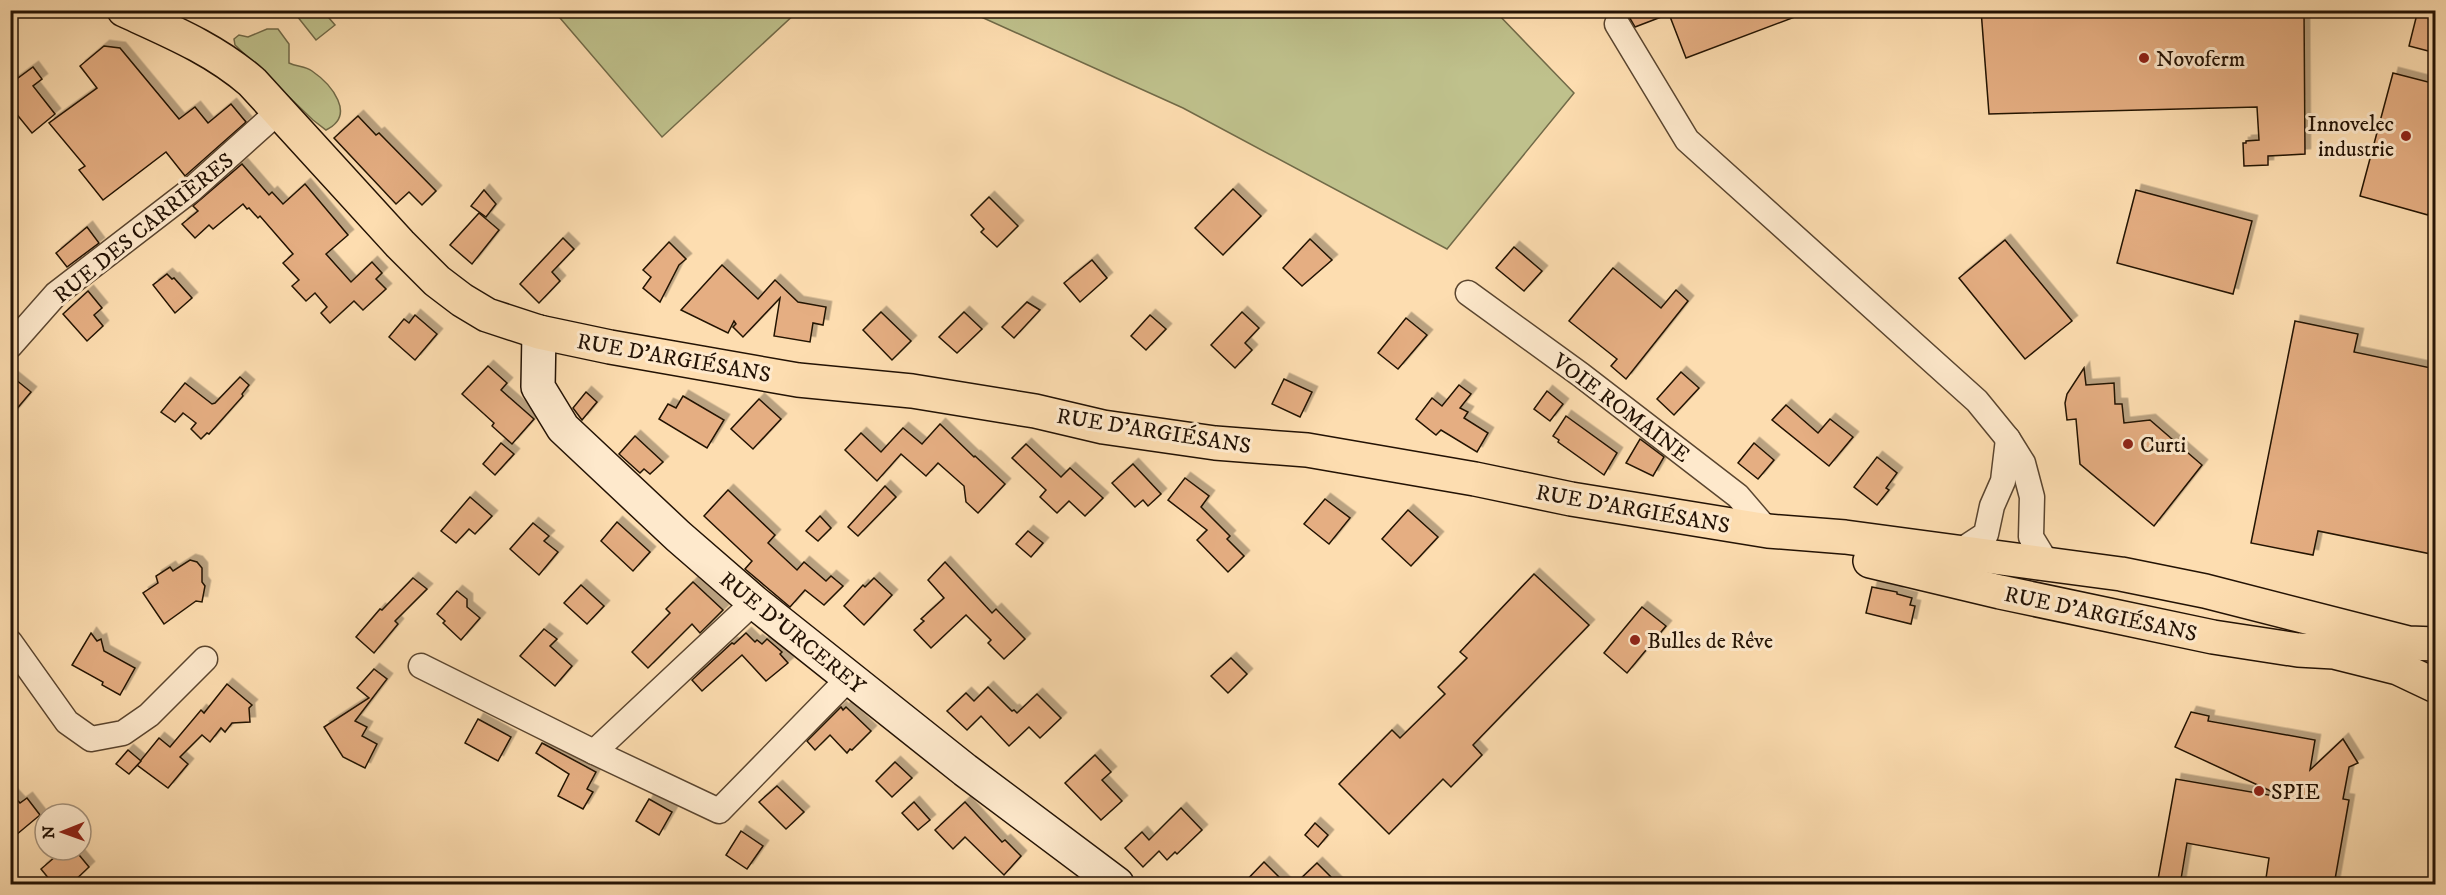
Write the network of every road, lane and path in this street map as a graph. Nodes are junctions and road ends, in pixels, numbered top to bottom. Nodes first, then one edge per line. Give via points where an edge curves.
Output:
1 (124, 10) edge
2 (1617, 24) dead end
3 (279, 111) junction
4 (1468, 293) dead end
5 (539, 332) junction
6 (10, 346) edge
7 (2008, 439) junction
8 (1768, 531) junction
9 (1994, 547) junction
10 (2039, 551) junction
11 (1923, 572) junction
12 (754, 602) junction
13 (2049, 603) junction
14 (10, 642) edge
15 (2436, 644) edge
16 (205, 659) dead end
17 (421, 666) dead end
18 (849, 678) junction
19 (2436, 687) edge
20 (594, 752) junction
21 (1117, 885) edge

1 - 3 main road, RUE D'ARGIÉSANS via 217,55 252,82
2 - 7 street via 1687,140 1977,401
3 - 5 main road, RUE D'ARGIÉSANS via 437,281 487,315
3 - 6 street, RUE DES CARRIÈRES via 191,190 56,294
4 - 8 street, VOIE ROMAINE via 1738,496
5 - 8 main road, RUE D'ARGIÉSANS via 798,380 912,391 1035,411 1102,427 1215,443 1307,450 1571,500
5 - 12 street, RUE D'URCEREY via 538,387 563,428
7 - 9 street via 2003,481 1992,506
7 - 10 street via 2023,463
8 - 9 main road, RUE D'ARGIÉSANS via 1957,552
8 - 11 main road, RUE D'ARGIÉSANS via 1847,556
9 - 10 main road, RUE D'ARGIÉSANS
9 - 11 street via 1984,575
9 - 13 street via 2016,580
10 - 15 main road, RUE D'ARGIÉSANS via 2358,632 2408,643
11 - 13 main road, RUE D'ARGIÉSANS
12 - 18 street, RUE D'URCEREY
12 - 20 street
13 - 19 main road, RUE D'ARGIÉSANS via 2213,637 2334,652 2398,668
14 - 16 street via 67,722 90,739 123,733 149,715
17 - 20 street
18 - 20 street via 719,811
18 - 21 street, RUE D'URCEREY

